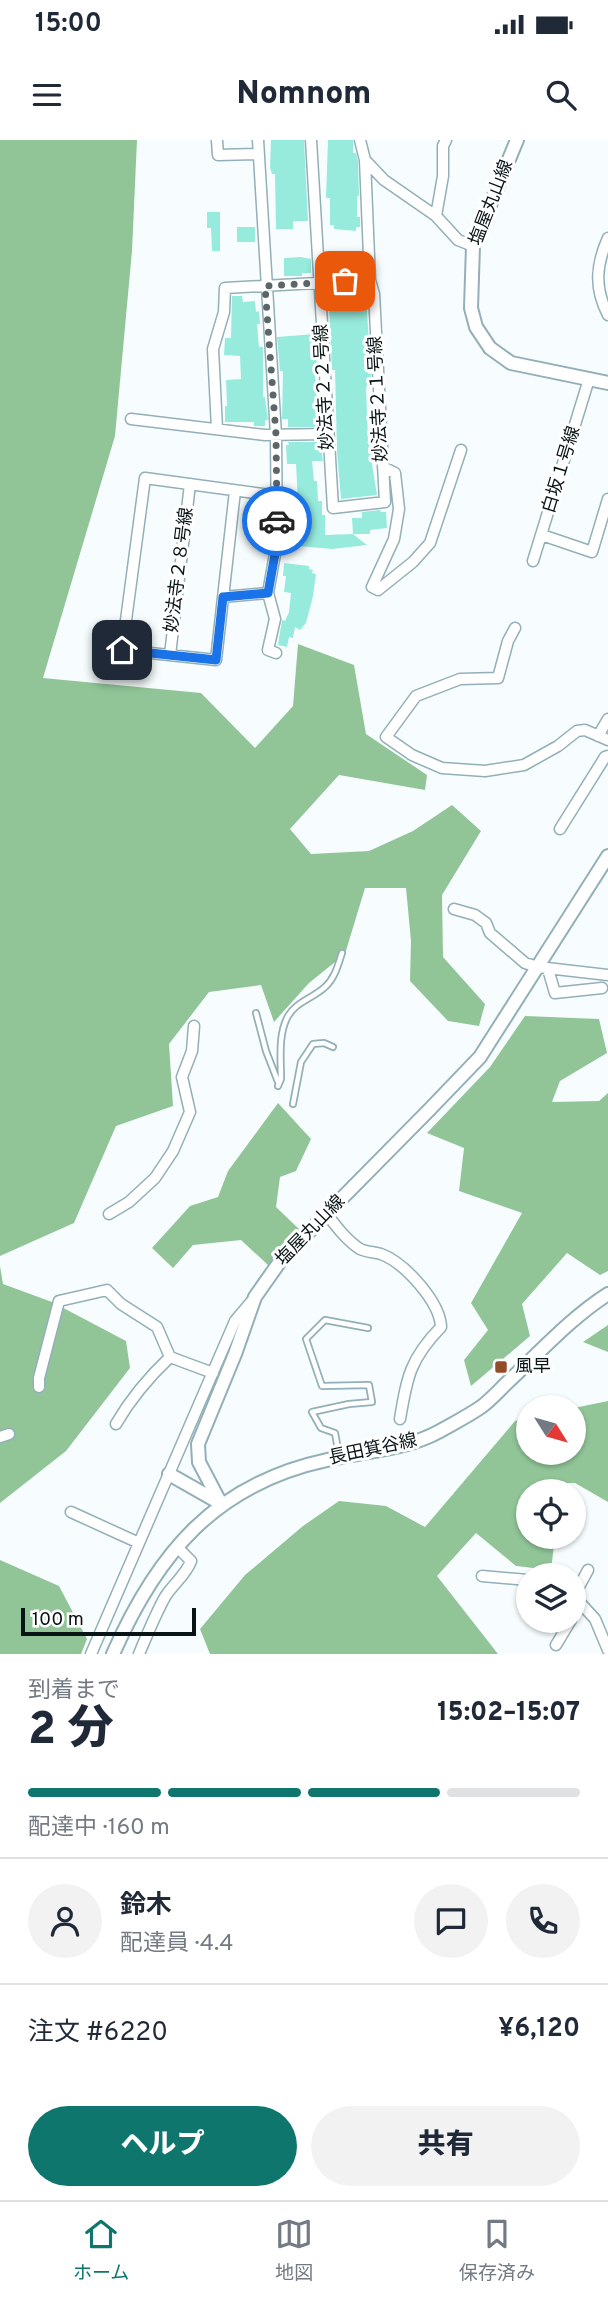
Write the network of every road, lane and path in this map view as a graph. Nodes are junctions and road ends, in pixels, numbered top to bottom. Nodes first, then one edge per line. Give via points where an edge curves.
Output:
1 (217, 140) edge
2 (258, 140) edge
3 (311, 140) edge
4 (360, 140) edge
5 (446, 140) edge
6 (517, 140) edge
7 (259, 154) junction
8 (365, 160) junction
9 (436, 216) junction
10 (608, 238) edge
11 (473, 246) junction
12 (370, 280) junction
13 (319, 282) junction
14 (265, 286) junction
15 (608, 315) edge
16 (589, 379) junction
17 (607, 382) edge
18 (131, 419) dead end
19 (217, 429) junction
20 (327, 434) junction
21 (276, 435) junction
22 (461, 450) dead end
23 (383, 467) junction
24 (190, 484) junction
25 (235, 491) junction
26 (277, 496) junction
27 (608, 499) edge
28 (333, 508) joint
29 (542, 536) junction
30 (533, 561) dead end
31 (268, 593) junction
32 (223, 597) junction
33 (515, 628) dead end
34 (276, 653) dead end
35 (170, 655) junction
36 (608, 719) edge
37 (603, 738) edge
38 (608, 756) edge
39 (560, 829) dead end
40 (608, 856) edge
41 (604, 872) edge
42 (454, 909) dead end
43 (342, 953) dead end
44 (543, 968) junction
45 (608, 975) edge
46 (602, 988) dead end
47 (256, 1013) dead end
48 (194, 1026) dead end
49 (333, 1047) dead end
50 (293, 1104) dead end
51 (326, 1213) junction
52 (109, 1214) dead end
53 (608, 1294) edge
54 (255, 1297) junction
55 (368, 1328) dead end
56 (170, 1357) junction
57 (213, 1373) junction
58 (39, 1387) dead end
59 (400, 1419) dead end
60 (116, 1424) dead end
61 (340, 1457) junction
62 (169, 1474) junction
63 (221, 1504) junction
64 (71, 1512) dead end
65 (139, 1543) junction
66 (177, 1547) junction
67 (588, 1570) dead end
68 (586, 1574) edge
69 (482, 1576) dead end
70 (516, 1579) edge
71 (587, 1609) edge
72 (563, 1633) edge
73 (556, 1645) dead end
74 (608, 1650) edge
75 (91, 1654) edge
76 (113, 1654) edge
77 (139, 1654) edge

1 - 7 street via 218,155
2 - 7 street
3 - 13 street, 妙法寺２２号線
4 - 8 street, 妙法寺２１号線
5 - 9 street
6 - 11 street, 塩屋丸山線
7 - 14 street
8 - 9 street via 396,189
8 - 12 street, 妙法寺２１号線
9 - 11 street via 458,240
10 - 15 street via 597,276 600,300
11 - 16 street, 塩屋丸山線 via 471,308 483,340 511,363
12 - 13 street
12 - 23 street, 妙法寺２１号線
13 - 14 street
13 - 20 street, 妙法寺２２号線
14 - 19 street via 225,288 224,312 213,349
14 - 21 street
16 - 17 street, 塩屋丸山線
16 - 29 street, 白坂１号線
18 - 19 street
19 - 21 street
20 - 21 street
20 - 28 street, 妙法寺２２号線
21 - 26 street
22 - 23 street via 430,543 378,590 372,587 394,538 399,509 395,473
23 - 28 street, 妙法寺２１号線 via 385,502
24 - 25 street
24 - 35 street, 妙法寺２８号線
24 - 35 street via 145,478 122,650
25 - 26 street
25 - 32 street
26 - 31 street via 277,543
27 - 29 street via 592,552
29 - 30 street, 白坂１号線
31 - 32 street
31 - 34 street via 275,619 268,650
32 - 35 street via 216,660
33 - 37 street via 498,678 460,679 416,696 386,737 442,768 485,771 524,765 577,731
36 - 37 street
38 - 39 street
40 - 41 street, 塩屋丸山線
41 - 44 street, 塩屋丸山線
42 - 44 street via 475,915 516,956
43 - 47 lane via 324,987 296,1005 286,1018 278,1086
44 - 45 street
44 - 46 street via 555,993
44 - 51 street, 塩屋丸山線 via 473,1066
48 - 52 street via 192,1051 182,1077 190,1112 177,1141 155,1178
49 - 50 lane via 313,1044 301,1062
51 - 54 street, 塩屋丸山線 via 281,1260
51 - 59 street via 362,1250 383,1255 415,1279 440,1314 441,1327 413,1360
53 - 61 street, 長田箕谷線 via 584,1310 482,1406 425,1439
54 - 57 street, 塩屋丸山線 via 235,1321
54 - 63 street via 198,1444 199,1462
55 - 61 lane via 325,1320 306,1339 322,1386 369,1385 372,1402 312,1412 321,1428 335,1433
56 - 57 street
56 - 58 street via 157,1327 107,1290 59,1301
56 - 60 street
57 - 62 street, 塩屋丸山線
61 - 63 street, 長田箕谷線 via 279,1474
62 - 63 street
62 - 65 street, 塩屋丸山線
63 - 66 street, 長田箕谷線
64 - 65 street
65 - 75 street, 塩屋丸山線
66 - 76 street, 長田箕谷線 via 140,1597
66 - 77 street via 191,1561 165,1598
67 - 68 street
69 - 70 street
71 - 74 street
72 - 73 street

